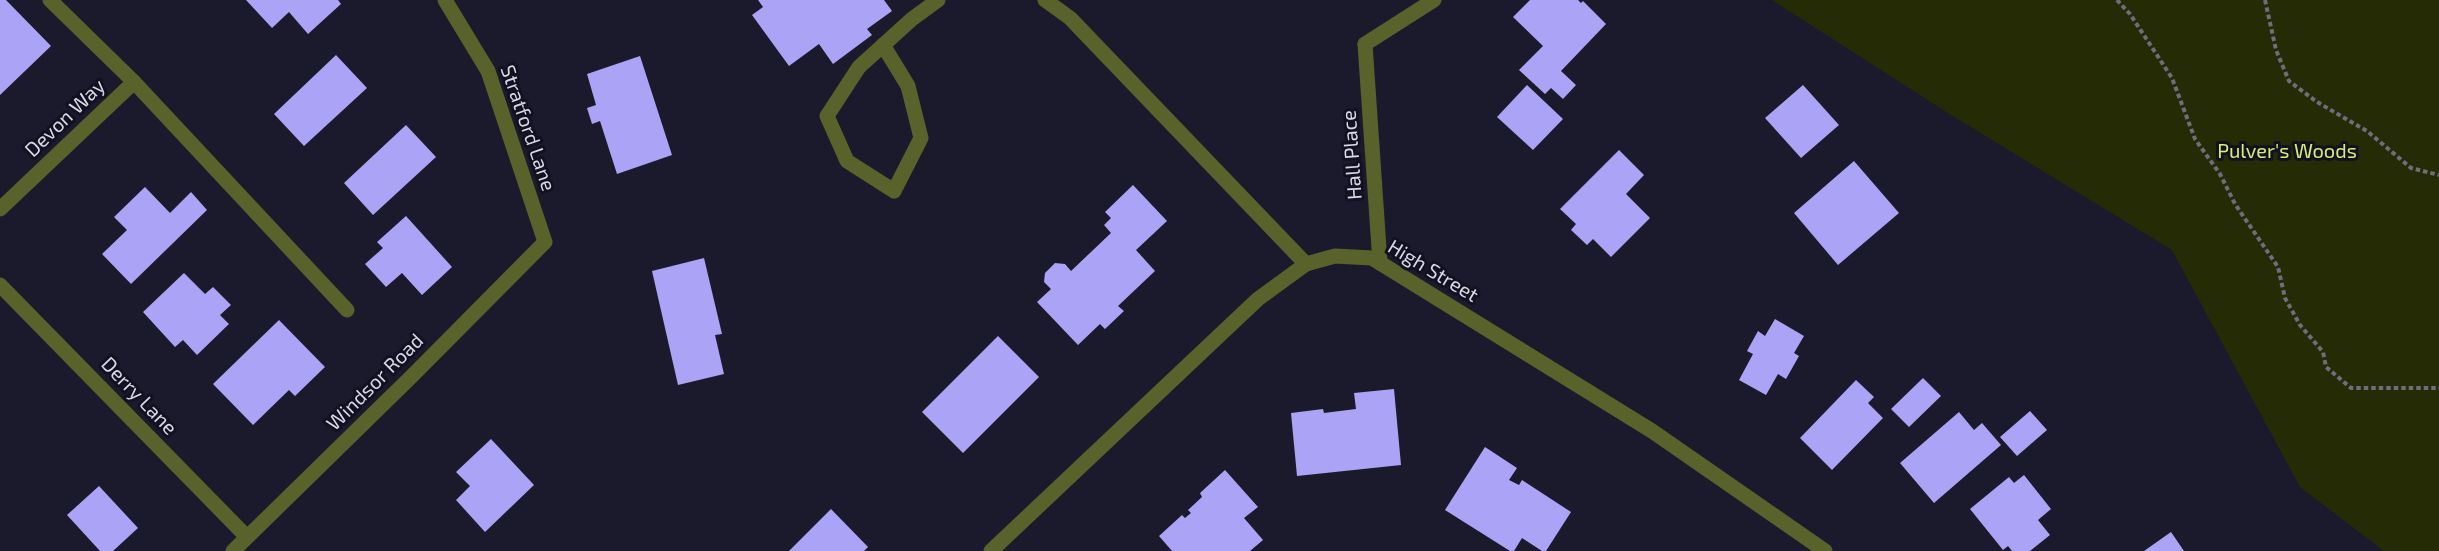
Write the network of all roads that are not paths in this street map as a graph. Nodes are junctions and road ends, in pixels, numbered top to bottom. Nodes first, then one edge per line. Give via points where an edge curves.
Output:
1 (50, 0) edge
2 (445, 0) edge
3 (938, 0) edge
4 (1045, 0) edge
5 (1434, 0) edge
6 (884, 45) junction
7 (134, 82) junction
8 (0, 209) edge
9 (544, 242) joint
10 (1380, 263) junction
11 (1306, 264) junction
12 (0, 285) edge
13 (347, 310) dead end
14 (247, 537) junction
15 (233, 551) edge
16 (991, 551) edge
17 (1825, 551) edge

1 - 7 street
2 - 9 street, Stratford Lane via 488,71
3 - 6 street
4 - 11 street via 1070,18
5 - 10 street, Hall Place via 1365,44
6 - 6 street via 859,67 827,116 847,161 894,190 921,138 908,86
7 - 8 street, Devon Way
7 - 13 street
9 - 14 street, Windsor Road
10 - 11 street, High Street via 1372,258 1335,256
10 - 17 street, High Street via 1652,431
11 - 16 street, High Street via 1258,299
12 - 14 street, Derry Lane
14 - 15 street, Windsor Road

